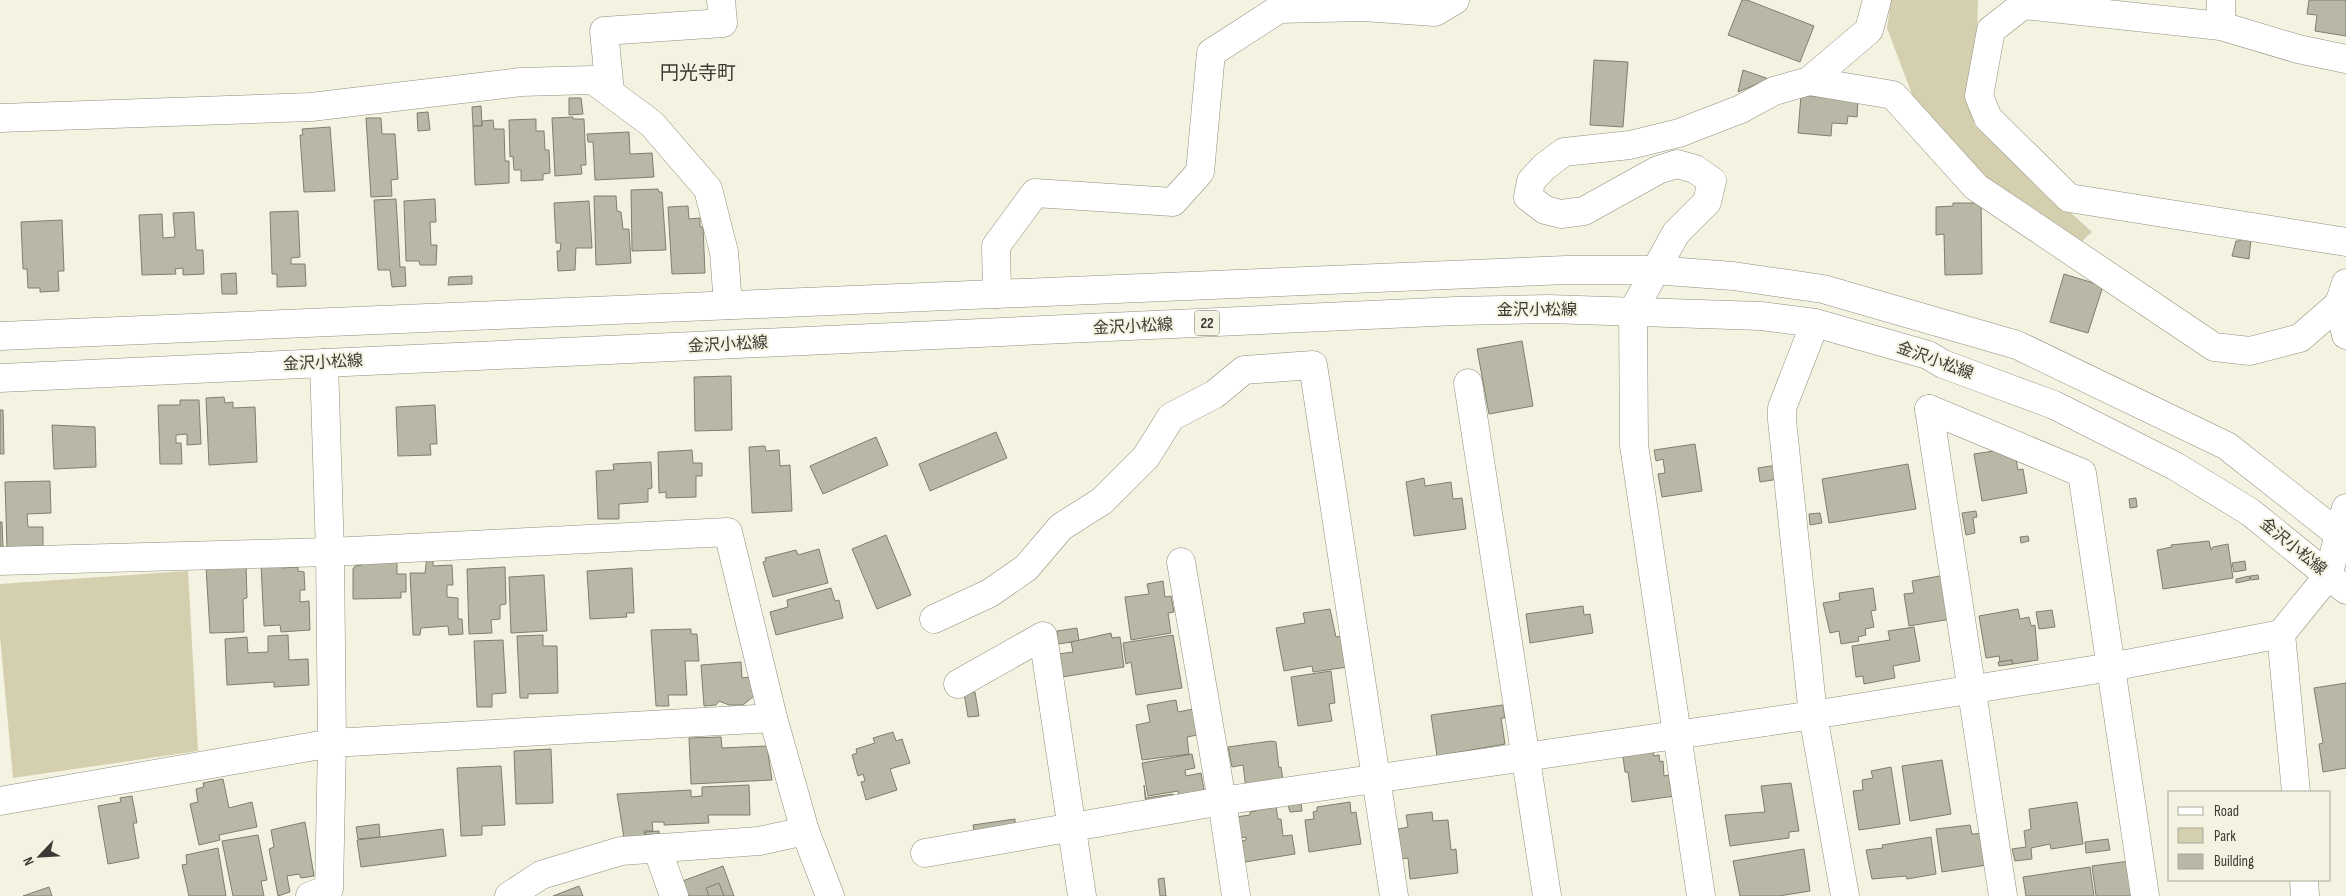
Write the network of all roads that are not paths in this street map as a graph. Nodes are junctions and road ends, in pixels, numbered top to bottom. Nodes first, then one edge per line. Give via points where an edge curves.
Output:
1 (721, 0) edge
2 (1455, 0) edge
3 (1877, 0) edge
4 (2221, 13) edge
5 (2346, 59) edge
6 (1809, 81) junction
7 (610, 92) junction
8 (0, 118) edge
9 (2346, 242) edge
10 (1654, 270) junction
11 (997, 294) junction
12 (2342, 294) edge
13 (728, 305) junction
14 (1634, 311) junction
15 (1814, 323) junction
16 (2346, 335) edge
17 (0, 336) edge
18 (324, 363) junction
19 (0, 378) edge
20 (1468, 383) dead end
21 (2346, 508) edge
22 (2343, 537) edge
23 (330, 552) junction
24 (0, 561) edge
25 (1180, 562) dead end
26 (2337, 583) edge
27 (934, 619) dead end
28 (2281, 634) junction
29 (2111, 667) junction
30 (958, 684) dead end
31 (1971, 688) junction
32 (1813, 715) junction
33 (773, 718) junction
34 (1677, 735) junction
35 (332, 743) junction
36 (1525, 757) junction
37 (1376, 779) junction
38 (2296, 791) edge
39 (1222, 800) junction
40 (0, 801) edge
41 (1071, 828) junction
42 (805, 831) junction
43 (656, 848) junction
44 (925, 853) dead end
45 (2304, 881) edge
46 (324, 894) edge
47 (510, 896) edge
48 (674, 896) edge
49 (830, 896) edge
50 (1082, 896) edge
51 (1236, 896) edge
52 (1394, 896) edge
53 (1547, 896) edge
54 (1701, 896) edge
55 (1845, 896) edge
56 (2003, 896) edge
57 (2145, 896) edge
58 (2305, 896) edge

1 - 7 street via 723,23 604,31
2 - 11 street via 1435,12 1363,8 1279,9 1211,53 1200,172 1174,202 1035,193 996,246
3 - 6 street via 1869,30
4 - 5 street via 2298,49
4 - 9 street via 2023,5 1992,30 1979,96 1988,118 2069,198
6 - 10 street via 1774,91 1741,109 1679,133 1630,145 1564,152 1531,181 1528,197 1545,210 1561,214 1584,211 1658,170 1677,164 1695,169 1712,181 1707,202 1676,233
6 - 12 street via 1893,95 1976,187 2214,347 2250,351 2300,338
7 - 8 street via 593,80 521,82 311,108
7 - 13 street via 652,124 708,189 724,252
10 - 11 street via 1566,270
10 - 14 street
10 - 22 street via 1733,276 1822,289 2017,344 2227,446
11 - 13 street
12 - 16 street
13 - 17 street
14 - 15 street, 金沢小松線 / 22 via 1761,316
14 - 18 street, 金沢小松線 / 22 via 1456,311
14 - 34 street via 1634,445
15 - 26 street, 金沢小松線 / 22 via 1928,355 1943,364 2054,405 2175,466 2242,507
15 - 32 street via 1782,408
18 - 19 street, 金沢小松線 / 22
18 - 23 street
20 - 36 street
21 - 22 street
22 - 26 street
23 - 24 street
23 - 33 street via 728,532
23 - 35 street
25 - 39 street
26 - 28 street
27 - 37 street via 990,593 1026,568 1061,527 1102,501 1146,457 1172,417 1215,394 1244,370 1313,365
28 - 29 street
28 - 38 street
29 - 31 street
29 - 31 street via 2082,473 1929,409
29 - 57 street
30 - 41 street via 1043,636
31 - 32 street
31 - 56 street
32 - 34 street
32 - 55 street
33 - 35 street
33 - 42 street
34 - 36 street
34 - 54 street
35 - 40 street
35 - 46 street
36 - 37 street
36 - 53 street
37 - 39 street
37 - 52 street
39 - 41 street
39 - 51 street
41 - 44 street
41 - 50 street
42 - 43 street via 759,842
42 - 49 street
43 - 47 street via 621,851 541,875
43 - 48 street
45 - 58 street

